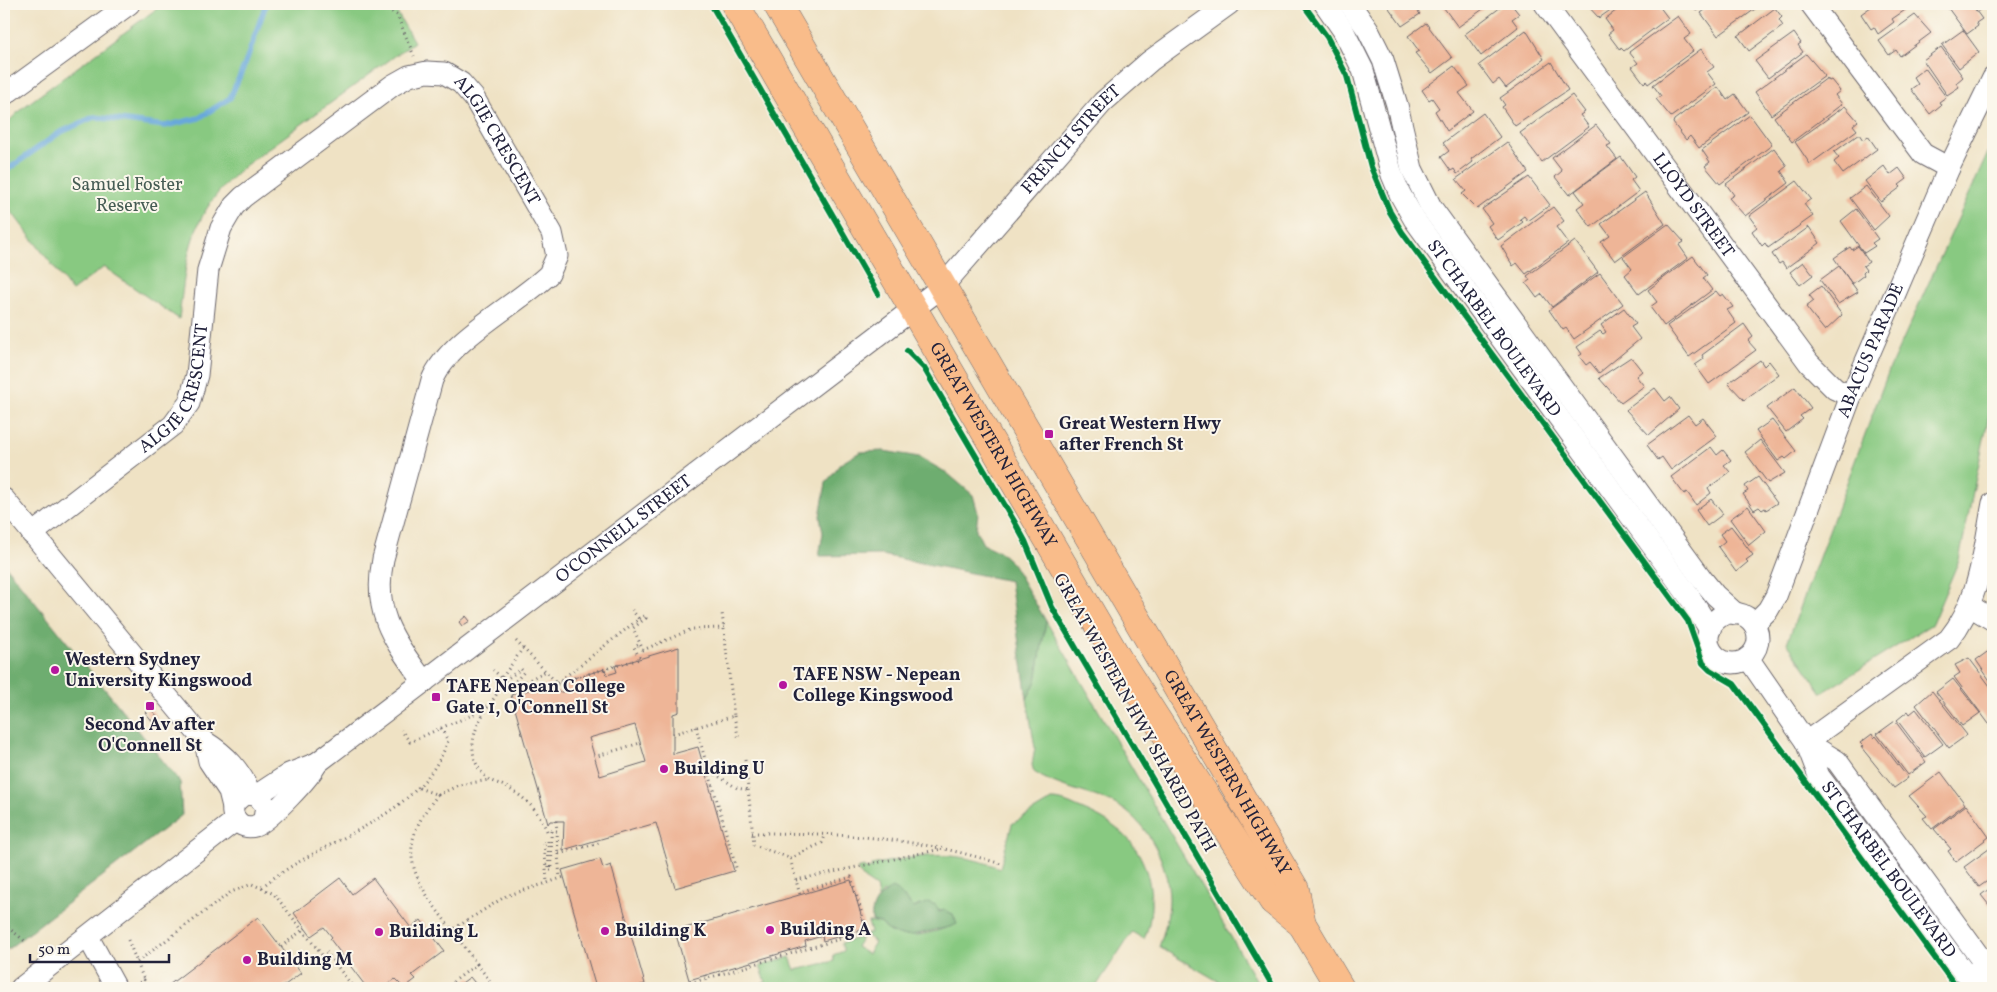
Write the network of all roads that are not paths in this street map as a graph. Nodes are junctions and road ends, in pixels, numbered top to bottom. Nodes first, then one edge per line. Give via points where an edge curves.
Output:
1 (129, 4) edge
2 (734, 4) edge
3 (777, 4) edge
4 (1229, 4) edge
5 (1325, 4) edge
6 (1350, 4) edge
7 (1544, 4) edge
8 (1812, 4) edge
9 (1993, 78) edge
10 (4, 95) edge
11 (1949, 168) junction
12 (929, 297) junction
13 (1851, 396) junction
14 (4, 499) edge
15 (1993, 503) edge
16 (32, 534) junction
17 (1970, 606) junction
18 (1745, 619) junction
19 (1993, 620) edge
20 (1710, 630) junction
21 (1748, 658) junction
22 (424, 682) junction
23 (205, 742) junction
24 (1806, 742) junction
25 (317, 763) junction
26 (254, 794) junction
27 (235, 814) junction
28 (264, 819) junction
29 (1302, 924) junction
30 (88, 937) junction
31 (1988, 985) edge
32 (21, 988) edge
33 (116, 988) edge
34 (1340, 988) edge

1 - 10 street
2 - 12 highway, GREAT WESTERN HIGHWAY
3 - 12 highway, GREAT WESTERN HIGHWAY
4 - 12 street, FRENCH STREET via 1150,61 1104,102
5 - 20 street, ST CHARBEL BOULEVARD via 1343,30 1363,70 1392,175 1414,219 1692,599
6 - 18 street, ST CHARBEL BOULEVARD via 1383,60 1412,169 1431,207 1702,578 1715,595
7 - 13 street, LLOYD STREET via 1809,363 1835,388
8 - 11 street via 1914,142 1929,158
9 - 11 street, ABACUS PARADE
11 - 13 street, ABACUS PARADE
12 - 22 street, O'CONNELL STREET
12 - 29 highway, GREAT WESTERN HIGHWAY via 1295,888
12 - 29 highway, GREAT WESTERN HIGHWAY via 1118,659 1273,901
13 - 18 street, ABACUS PARADE via 1776,596 1768,610
14 - 16 street
15 - 17 street
16 - 22 street, ALGIE CRESCENT via 157,439 183,413 196,381 208,270 221,228 234,206 269,176 393,85 419,73 444,73 469,90 552,234 557,256 549,274 456,347 439,366 432,380 383,559 380,581 388,630
16 - 23 street
17 - 19 street
17 - 24 street via 1950,638
18 - 20 street via 1723,616
18 - 21 street via 1758,639
20 - 21 street via 1710,646 1718,658 1733,663
21 - 24 street, ST CHARBEL BOULEVARD
22 - 25 street, O'CONNELL STREET
23 - 26 street via 222,753
23 - 27 street via 209,761 229,791
24 - 31 street, ST CHARBEL BOULEVARD via 1837,761 1981,959
25 - 26 street, O'CONNELL STREET
25 - 28 street, O'CONNELL STREET via 301,786
26 - 27 street via 238,798
26 - 28 street via 266,806
27 - 28 street via 249,827
27 - 30 street
29 - 34 highway, GREAT WESTERN HIGHWAY
30 - 32 street
30 - 33 street

